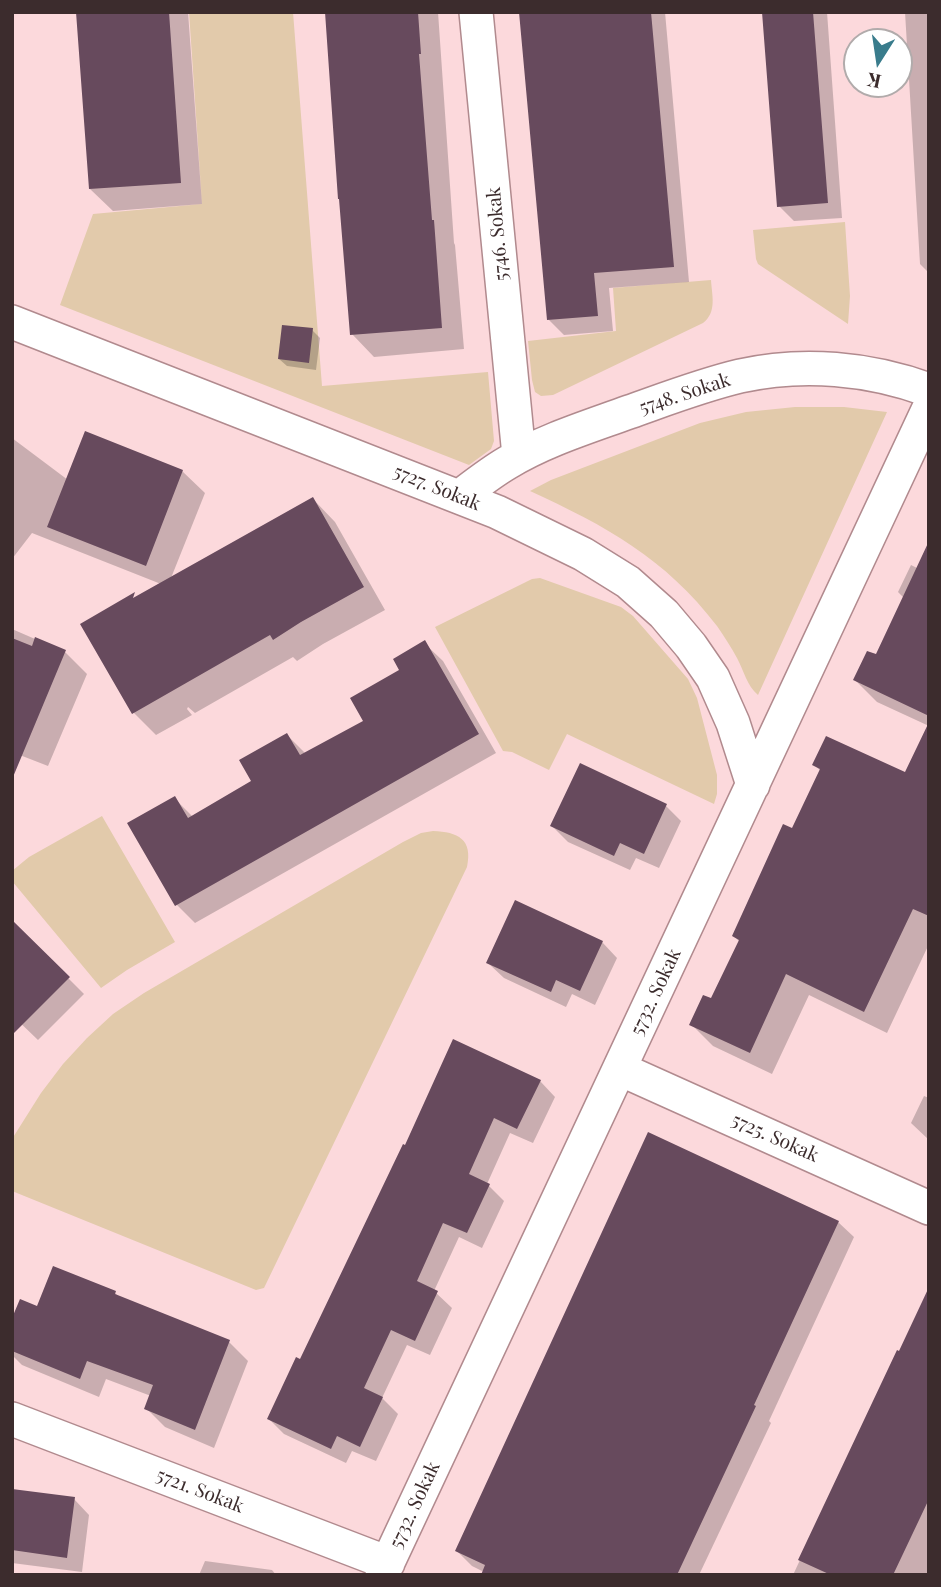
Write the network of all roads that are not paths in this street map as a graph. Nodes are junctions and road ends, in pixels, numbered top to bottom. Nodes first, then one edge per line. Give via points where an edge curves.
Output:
1 (476, 12) edge
2 (12, 322) edge
3 (929, 390) edge
4 (929, 408) edge
5 (519, 456) junction
6 (459, 497) junction
7 (753, 785) junction
8 (620, 1069) junction
9 (929, 1208) edge
10 (12, 1419) edge
11 (385, 1569) edge

1 - 5 street, 5746. Sokak
2 - 6 street, 5727. Sokak
3 - 5 street, 5748. Sokak via 835,369 762,372 696,388
4 - 7 street, 5732. Sokak
5 - 6 street, 5748. Sokak
6 - 7 street, 5727. Sokak via 583,554 628,582 664,614 713,678
7 - 8 street, 5732. Sokak
8 - 9 street, 5725. Sokak
8 - 11 street, 5732. Sokak
10 - 11 street, 5721. Sokak

